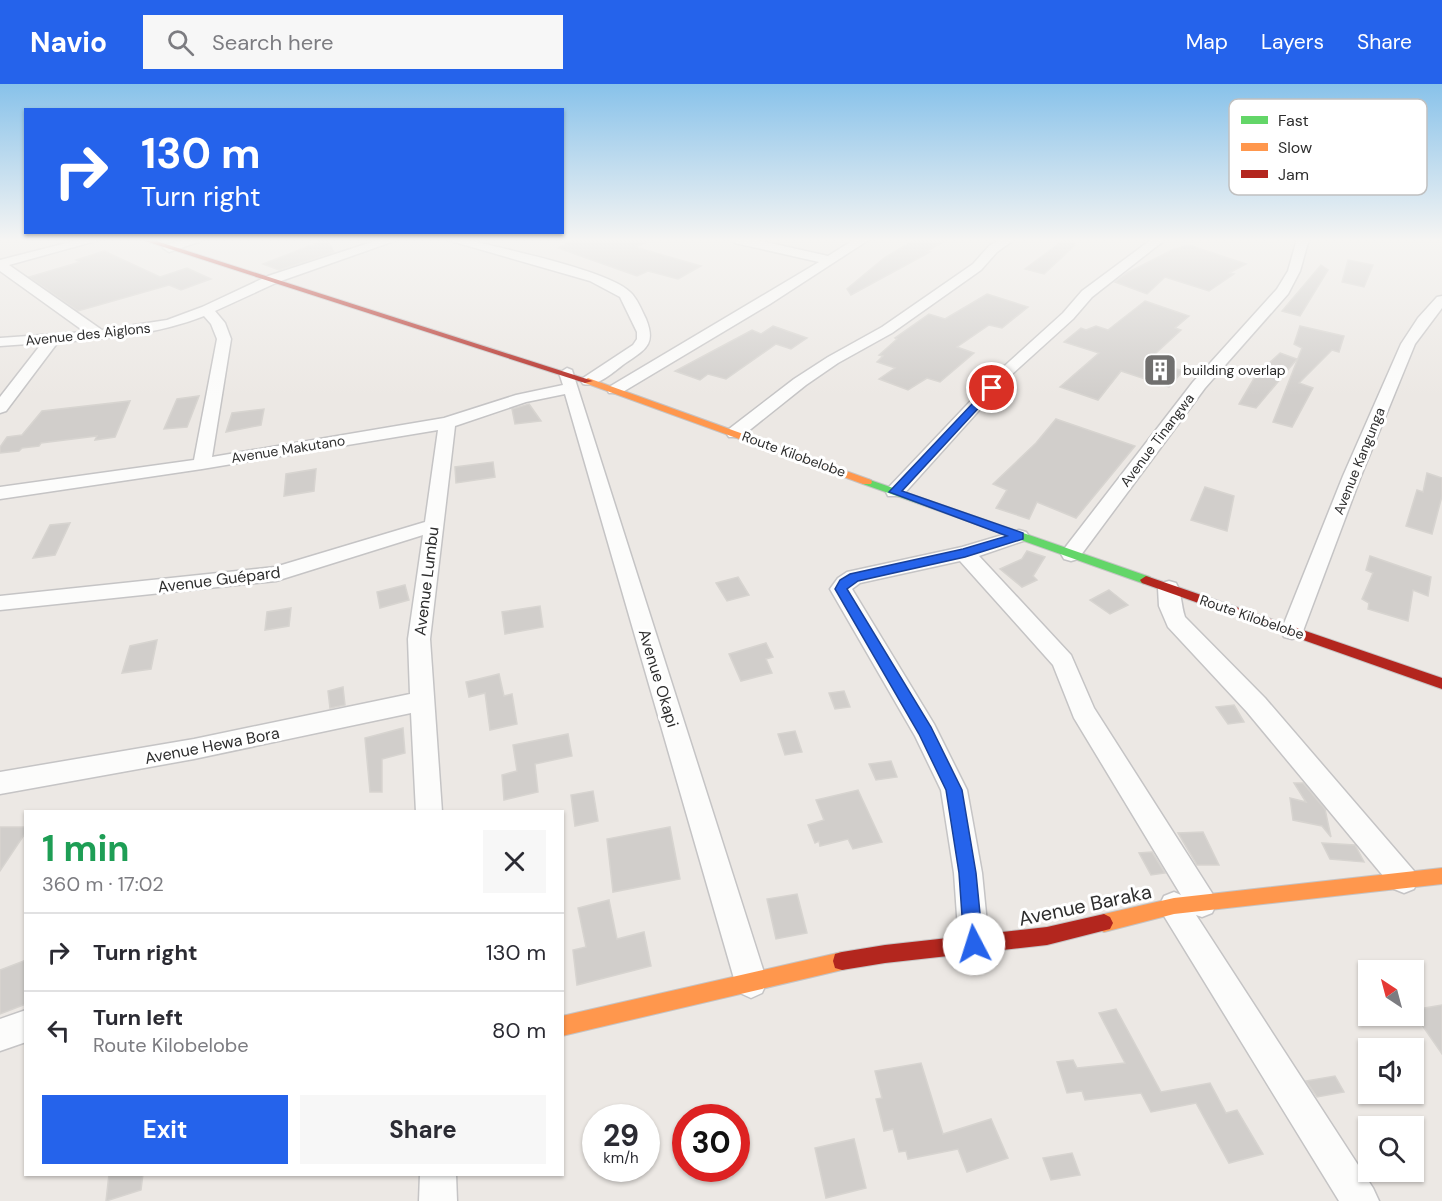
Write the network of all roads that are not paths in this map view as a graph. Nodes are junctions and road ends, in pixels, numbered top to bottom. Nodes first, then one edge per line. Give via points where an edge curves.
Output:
1 (38, 291) edge
2 (247, 291) edge
3 (309, 291) edge
4 (620, 291) edge
5 (781, 291) edge
6 (943, 291) edge
7 (1091, 291) edge
8 (1283, 291) edge
9 (1442, 300) edge
10 (207, 310) junction
11 (99, 335) junction
12 (53, 339) junction
13 (0, 342) edge
14 (576, 381) junction
15 (615, 390) junction
16 (0, 408) edge
17 (447, 423) junction
18 (735, 433) junction
19 (202, 464) junction
20 (895, 492) junction
21 (0, 493) edge
22 (432, 526) junction
23 (1019, 536) junction
24 (965, 553) junction
25 (1071, 554) junction
26 (1169, 588) junction
27 (0, 603) edge
28 (1293, 631) junction
29 (1442, 684) edge
30 (423, 701) junction
31 (0, 783) edge
32 (429, 810) edge
33 (1442, 876) edge
34 (1404, 880) junction
35 (1188, 905) junction
36 (974, 944) junction
37 (752, 982) junction
38 (564, 1026) edge
39 (24, 1027) edge
40 (0, 1035) edge
41 (438, 1176) edge
42 (438, 1201) edge
43 (1360, 1201) edge

1 - 11 street
2 - 10 street, Avenue des Aiglons
3 - 14 street, Route Kilobelobe
4 - 14 street via 636,312 644,339 638,348
5 - 15 street
6 - 18 street via 887,330 832,360
7 - 20 street via 1005,373
8 - 25 street, Avenue Tinangwa via 1199,385
9 - 28 street, Avenue Kangunga via 1404,352
10 - 11 street, Avenue des Aiglons via 170,324
10 - 19 street via 224,339
11 - 12 street, Avenue des Aiglons
12 - 13 street, Avenue des Aiglons
12 - 16 street
14 - 15 street, Route Kilobelobe
14 - 17 street, Avenue Makutano
14 - 37 street, Avenue Okapi
15 - 18 street, Route Kilobelobe
17 - 19 street, Avenue Makutano
17 - 22 street, Avenue Lumbu
18 - 20 street, Route Kilobelobe
19 - 21 street, Avenue Makutano
20 - 23 street, Route Kilobelobe
22 - 27 street, Avenue Guépard via 276,574
22 - 30 street, Avenue Lumbu via 419,639
23 - 24 street
23 - 25 street, Route Kilobelobe
24 - 35 street via 1063,661 1083,711
24 - 36 street via 854,577 841,589 925,731 954,790 968,873
25 - 26 street, Route Kilobelobe
26 - 28 street, Route Kilobelobe
26 - 34 street via 1176,621 1256,705
28 - 29 street, Route Kilobelobe
30 - 31 street, Avenue Hewa Bora via 194,749
30 - 32 street, Avenue Lumbu
33 - 34 street, Avenue Baraka
34 - 35 street, Avenue Baraka
35 - 36 street, Avenue Baraka via 1047,936
35 - 43 street
36 - 37 street, Avenue Baraka via 885,954
37 - 38 street, Avenue Baraka
39 - 40 street
41 - 42 street

